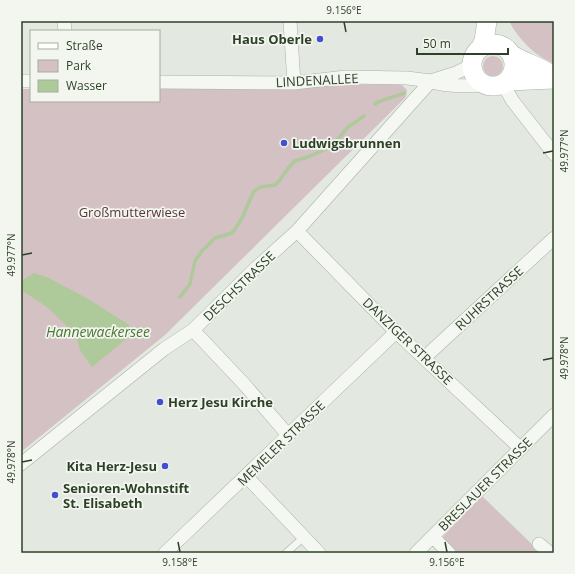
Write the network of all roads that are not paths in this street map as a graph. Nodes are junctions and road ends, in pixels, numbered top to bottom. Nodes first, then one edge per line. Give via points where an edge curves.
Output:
1 (290, 21) edge
2 (487, 21) edge
3 (494, 21) edge
4 (480, 48) junction
5 (507, 50) junction
6 (472, 65) junction
7 (554, 78) edge
8 (431, 81) junction
9 (160, 82) edge
10 (294, 83) junction
11 (499, 84) junction
12 (554, 154) edge
13 (297, 231) junction
14 (554, 238) edge
15 (193, 330) junction
16 (396, 332) junction
17 (424, 358) junction
18 (554, 416) edge
19 (288, 435) junction
20 (521, 449) junction
21 (21, 464) edge
22 (246, 476) junction
23 (304, 537) junction
24 (433, 537) junction
25 (539, 544) dead end
26 (165, 553) edge
27 (286, 553) edge
28 (319, 553) edge
29 (416, 553) edge
30 (449, 553) edge
31 (550, 553) edge

1 - 10 street
2 - 4 main road via 484,41
3 - 5 main road
4 - 5 main road via 491,44
4 - 6 main road
5 - 7 main road via 519,60 549,73
5 - 11 main road via 514,61 514,67 510,78
6 - 8 street, LINDENALLEE
6 - 11 main road via 473,72 480,82
7 - 11 main road
8 - 10 street, LINDENALLEE via 346,77
8 - 11 street via 456,86
8 - 13 street, DESCHSTRASSE
9 - 10 street, LINDENALLEE
11 - 12 street
13 - 15 street, DESCHSTRASSE
13 - 16 street, DANZIGER STRASSE
14 - 17 street, RUHRSTRASSE
15 - 19 street
15 - 21 street, DESCHSTRASSE via 164,349
16 - 17 street, DANZIGER STRASSE
16 - 19 street, MEMELER STRASSE
17 - 20 street, DANZIGER STRASSE
18 - 20 street, BRESLAUER STRASSE
19 - 22 street, MEMELER STRASSE
20 - 24 street, BRESLAUER STRASSE
22 - 23 street
22 - 26 street, MEMELER STRASSE
23 - 27 lane
23 - 28 street
24 - 29 street, BRESLAUER STRASSE
24 - 30 street
25 - 31 street

